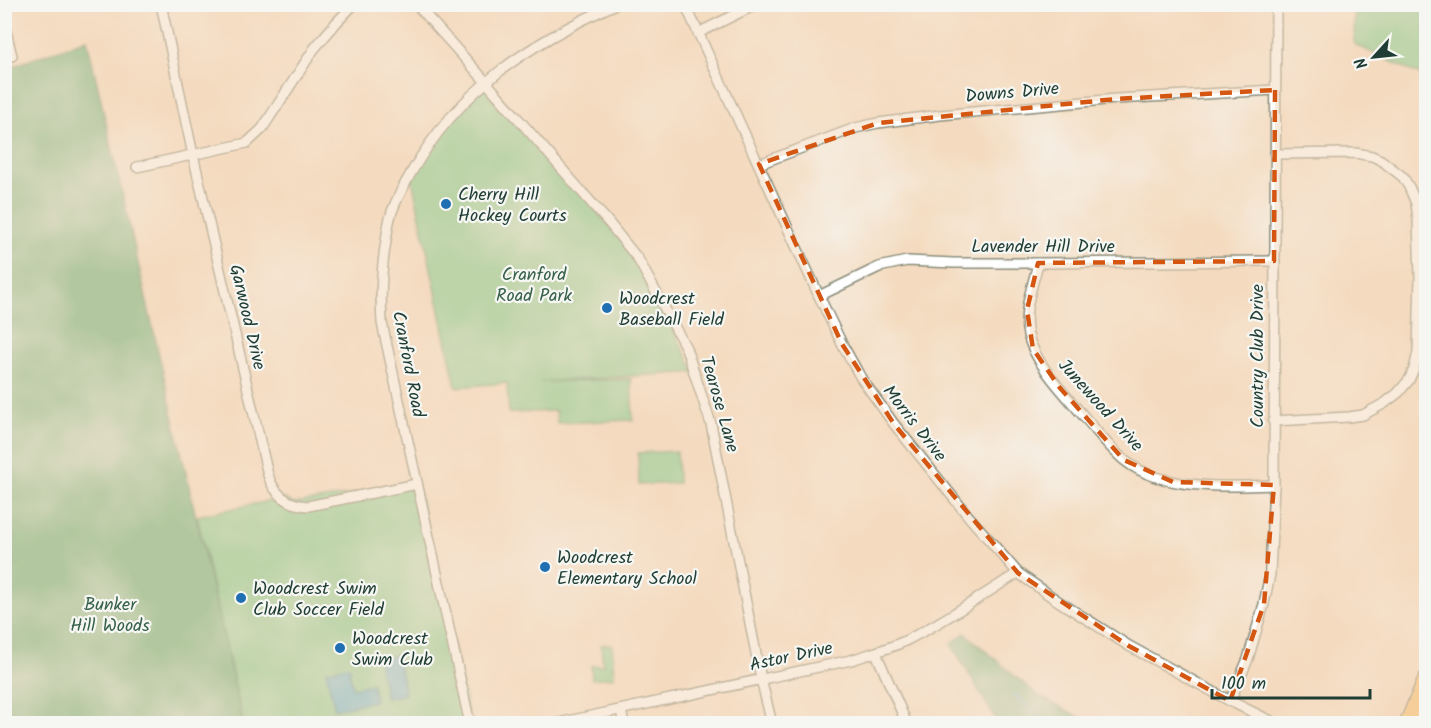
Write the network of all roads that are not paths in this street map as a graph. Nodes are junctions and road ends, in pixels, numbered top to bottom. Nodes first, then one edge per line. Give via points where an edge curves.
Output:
1 (161, 4) edge
2 (354, 4) edge
3 (416, 4) edge
4 (616, 4) edge
5 (685, 4) edge
6 (757, 4) edge
7 (1276, 4) edge
8 (4, 24) edge
9 (698, 33) junction
10 (12, 56) dead end
11 (486, 82) junction
12 (1275, 90) junction
13 (1275, 154) junction
14 (193, 155) junction
15 (759, 164) junction
16 (137, 167) dead end
17 (1274, 261) junction
18 (1038, 263) junction
19 (819, 297) junction
20 (1273, 421) junction
21 (417, 484) junction
22 (1274, 485) junction
23 (1018, 573) junction
24 (876, 653) junction
25 (761, 679) junction
26 (1426, 679) edge
27 (1230, 701) junction
28 (621, 710) junction
29 (470, 723) edge
30 (554, 723) edge
31 (624, 723) edge
32 (772, 723) edge
33 (907, 723) edge
34 (1277, 723) edge
35 (1407, 723) edge

1 - 14 street, Garwood Drive
2 - 14 street via 314,50 262,129 246,143
3 - 11 street, Tearose Lane
4 - 11 street, Cranford Road via 549,37
5 - 9 street, Morris Drive
6 - 9 street
7 - 12 street, Country Club Drive
8 - 10 street
9 - 15 street, Morris Drive
11 - 21 street, Cranford Road via 438,131 397,198 389,220 380,293 382,323
11 - 25 street, Tearose Lane via 638,259 686,348 711,424
12 - 13 street, Country Club Drive
12 - 15 street, Downs Drive via 1116,99 879,123 855,128
13 - 17 street, Country Club Drive
13 - 20 street via 1356,153 1381,160 1403,177 1416,203 1420,277 1418,352 1409,380 1398,393 1363,415
14 - 16 street
14 - 21 street, Garwood Drive via 268,475 276,491 291,503 311,506
15 - 19 street, Morris Drive
17 - 18 street, Lavender Hill Drive
17 - 20 street, Country Club Drive
18 - 19 street, Lavender Hill Drive via 907,261 879,267
18 - 22 street, Junewood Drive via 1026,324 1033,349 1060,388 1124,460 1173,482
19 - 23 street, Morris Drive via 861,378 894,424
20 - 22 street, Country Club Drive
21 - 29 street, Cranford Road
22 - 27 street, Country Club Drive via 1270,574 1264,604 1248,659
23 - 24 street, Astor Drive via 941,621
23 - 27 street, Morris Drive via 1129,646
24 - 25 street, Astor Drive
24 - 33 street
25 - 28 street, Astor Drive
25 - 32 street, Tearose Lane
26 - 35 main road
27 - 34 street, Morris Drive
28 - 30 street, Astor Drive
28 - 31 street

